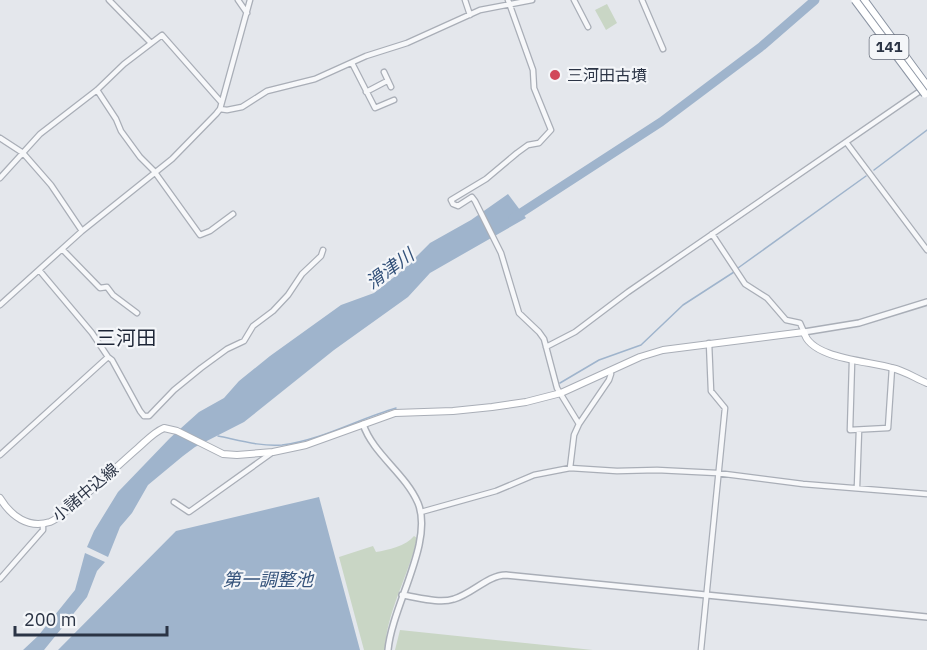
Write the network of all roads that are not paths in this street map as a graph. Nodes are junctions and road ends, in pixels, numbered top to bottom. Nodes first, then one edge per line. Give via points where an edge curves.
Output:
1 (109, 0) edge
2 (238, 0) edge
3 (250, 0) edge
4 (465, 0) edge
5 (532, 0) edge
6 (574, 0) edge
7 (642, 0) edge
8 (855, 0) edge
9 (864, 0) edge
10 (509, 2) edge
11 (246, 13) junction
12 (470, 15) junction
13 (588, 27) dead end
14 (151, 43) junction
15 (663, 49) dead end
16 (352, 63) junction
17 (384, 72) dead end
18 (387, 81) junction
19 (391, 87) dead end
20 (97, 90) junction
21 (926, 91) edge
22 (366, 92) junction
23 (394, 100) dead end
24 (221, 102) junction
25 (220, 109) junction
26 (0, 138) edge
27 (846, 142) junction
28 (23, 153) junction
29 (154, 174) junction
30 (0, 178) edge
31 (233, 214) dead end
32 (82, 231) junction
33 (712, 234) junction
34 (63, 250) junction
35 (323, 250) dead end
36 (927, 250) edge
37 (39, 270) junction
38 (927, 302) edge
39 (0, 305) edge
40 (137, 313) dead end
41 (804, 332) junction
42 (709, 343) junction
43 (546, 347) junction
44 (108, 357) junction
45 (852, 362) junction
46 (892, 368) junction
47 (609, 371) junction
48 (927, 383) edge
49 (561, 393) junction
50 (363, 424) junction
51 (579, 424) junction
52 (859, 430) junction
53 (273, 452) junction
54 (0, 455) edge
55 (570, 468) junction
56 (717, 473) junction
57 (857, 487) junction
58 (927, 494) edge
59 (0, 498) edge
60 (174, 502) dead end
61 (421, 512) junction
62 (43, 524) junction
63 (0, 579) edge
64 (402, 595) junction
65 (705, 595) junction
66 (927, 617) edge
67 (388, 650) edge
68 (700, 650) edge

1 - 14 street
2 - 11 street
3 - 11 street
4 - 12 street
5 - 10 street
6 - 13 street
7 - 15 street
8 - 21 highway, 141, bridge
9 - 21 highway, 141
10 - 12 street
10 - 43 street via 533,69 534,88 551,130 451,200 458,206 472,198 475,201 501,253 519,313 542,335
11 - 24 street
12 - 16 street
14 - 20 street
14 - 24 street via 162,35
16 - 22 street
16 - 25 street via 315,79 267,91 237,108
17 - 18 street
18 - 19 street
18 - 22 street
20 - 28 street via 40,134
20 - 29 street via 121,131
21 - 27 street
22 - 23 street via 375,108
24 - 25 street
25 - 29 street
26 - 28 street
27 - 33 street
27 - 36 street
28 - 30 street
28 - 32 street via 51,185
29 - 31 street via 200,235
29 - 32 street
32 - 34 street
33 - 41 street via 745,284 767,298 786,320 800,323
33 - 43 street via 570,335
34 - 37 street
34 - 40 street via 100,288 107,287
35 - 44 street via 288,295 253,326 244,340 174,390 149,416 140,411
37 - 39 street
37 - 44 street
38 - 41 street via 860,323
41 - 42 main road
41 - 45 main road via 810,344
42 - 47 main road via 651,353
42 - 56 street via 711,391 725,408
43 - 49 street via 550,369
44 - 54 street
45 - 46 main road
45 - 52 street via 850,430
46 - 48 main road
46 - 52 street via 888,428
47 - 49 main road
47 - 51 street via 609,380
49 - 50 main road via 492,407 395,413
49 - 51 street
50 - 53 main road via 306,445
50 - 61 street
51 - 55 street
52 - 57 street
53 - 60 street via 189,512
53 - 62 main road, 小諸中込線 via 218,453 168,428 159,430 60,516
55 - 56 street
55 - 61 street via 534,475 496,491
56 - 57 street
56 - 65 street
57 - 58 street
59 - 62 main road, 小諸中込線 via 15,517
61 - 64 street via 421,538
62 - 63 street via 43,530
64 - 65 street via 450,600 506,575
64 - 67 street
65 - 66 street
65 - 68 street

